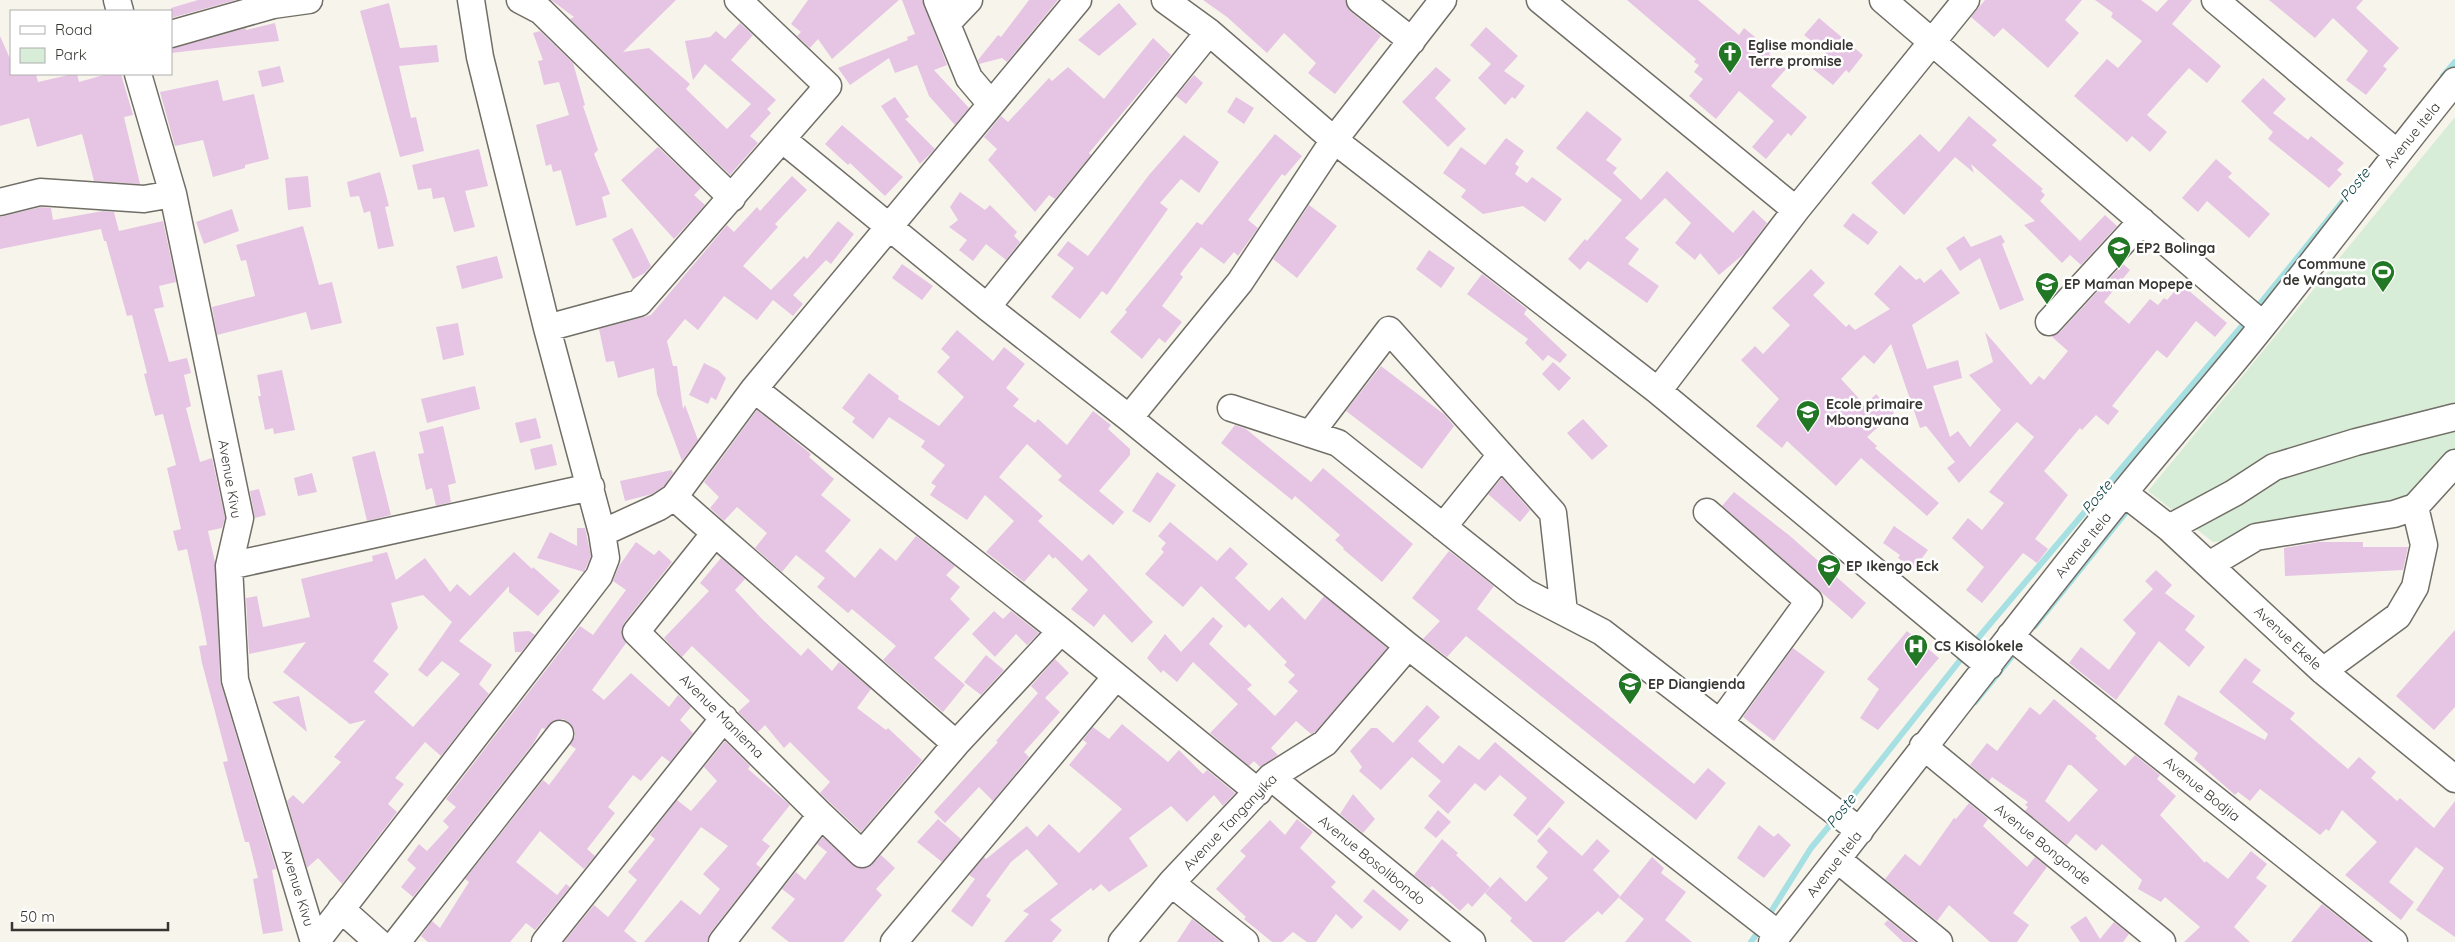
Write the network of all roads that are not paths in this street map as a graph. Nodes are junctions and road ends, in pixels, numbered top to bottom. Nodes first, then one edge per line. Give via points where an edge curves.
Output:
1 (310, 0) edge
2 (471, 0) edge
3 (520, 0) edge
4 (738, 0) edge
5 (969, 0) edge
6 (1078, 0) edge
7 (1165, 0) edge
8 (1360, 0) edge
9 (1442, 0) edge
10 (1540, 0) edge
11 (1883, 0) edge
12 (1966, 0) edge
13 (2215, 0) edge
14 (274, 2) edge
15 (943, 11) edge
16 (1209, 32) junction
17 (172, 34) edge
18 (1412, 41) junction
19 (1932, 41) junction
20 (138, 75) edge
21 (2455, 81) edge
22 (991, 104) junction
23 (782, 139) junction
24 (1334, 140) junction
25 (2397, 153) junction
26 (173, 194) junction
27 (732, 198) junction
28 (0, 202) edge
29 (1796, 210) junction
30 (2142, 221) junction
31 (887, 226) junction
32 (987, 307) junction
33 (2049, 322) dead end
34 (2263, 325) junction
35 (547, 328) junction
36 (754, 389) junction
37 (1658, 390) junction
38 (1231, 408) dead end
39 (2455, 417) edge
40 (1129, 418) junction
41 (1310, 434) junction
42 (1501, 455) junction
43 (2455, 463) edge
44 (591, 487) junction
45 (2124, 493) junction
46 (674, 497) junction
47 (2415, 507) junction
48 (1707, 512) dead end
49 (1443, 527) junction
50 (2169, 528) junction
51 (602, 533) junction
52 (715, 533) junction
53 (2209, 565) junction
54 (228, 566) junction
55 (1564, 612) junction
56 (1061, 631) junction
57 (2010, 636) junction
58 (1408, 646) junction
59 (1989, 666) junction
60 (2323, 671) junction
61 (1115, 678) junction
62 (724, 718) junction
63 (1720, 723) junction
64 (560, 734) dead end
65 (956, 744) junction
66 (1923, 746) junction
67 (2455, 779) edge
68 (1264, 785) junction
69 (821, 815) junction
70 (1860, 831) junction
71 (1838, 860) junction
72 (1171, 883) junction
73 (341, 909) junction
74 (1775, 938) edge
75 (315, 942) edge
76 (378, 942) edge
77 (397, 942) edge
78 (544, 942) edge
79 (722, 942) edge
80 (894, 942) edge
81 (1122, 942) edge
82 (1245, 942) edge
83 (1472, 942) edge
84 (1939, 942) edge
85 (2162, 942) edge
86 (2394, 942) edge

1 - 14 street
2 - 35 street via 480,57
3 - 27 street via 541,11
4 - 23 street via 828,86
5 - 15 street
6 - 22 street
7 - 16 street
8 - 18 street
9 - 18 street
10 - 29 street
11 - 19 street
12 - 19 street
13 - 25 street
14 - 17 street
15 - 22 street via 969,78
16 - 24 street
16 - 32 street
18 - 24 street
19 - 29 street
19 - 30 street
20 - 26 street, Avenue Kivu
21 - 25 street, Avenue Itela
22 - 31 street
23 - 27 street
23 - 31 street
24 - 37 street
24 - 40 street via 1240,282
25 - 34 street, Avenue Itela
26 - 28 street via 144,199 40,192
26 - 54 street, Avenue Kivu via 240,518
27 - 35 street via 639,303
29 - 37 street
30 - 33 street
30 - 34 street
31 - 32 street
31 - 36 street
32 - 40 street
34 - 45 street, Avenue Itela
35 - 44 street
36 - 46 street
36 - 56 street, Avenue Bosolibondo
37 - 59 street
38 - 41 street
39 - 50 street via 2274,467
40 - 58 street
41 - 42 street via 1389,330
41 - 49 street via 1338,443
42 - 49 street
42 - 55 street via 1553,513
43 - 47 street
44 - 51 street
44 - 54 street
45 - 50 street, Avenue Ekele
45 - 57 street, Avenue Itela
46 - 51 street
46 - 52 street
47 - 53 street via 2394,514 2256,537
47 - 60 street via 2424,545 2416,587 2398,616
48 - 63 street via 1809,601
49 - 55 street via 1526,592
50 - 53 street, Avenue Ekele
51 - 73 street via 606,558 600,576
52 - 62 street, Avenue Maniema via 636,632
52 - 65 street
53 - 60 street, Avenue Ekele
54 - 75 street, Avenue Kivu via 235,680
55 - 63 street via 1602,632
56 - 61 street, Avenue Bosolibondo
56 - 65 street
57 - 59 street, Avenue Itela
57 - 86 street, Avenue Bodjia
58 - 68 street, Avenue Tanganyika via 1326,743
58 - 74 street
59 - 66 street, Avenue Itela
60 - 67 street, Avenue Ekele
61 - 68 street, Avenue Bosolibondo
61 - 80 street
62 - 69 street, Avenue Maniema
62 - 78 street
63 - 70 street
64 - 77 street
65 - 69 street, Avenue Maniema via 862,854
66 - 70 street, Avenue Itela
66 - 85 street, Avenue Bongonde
68 - 72 street, Avenue Tanganyika
68 - 83 street, Avenue Bosolibondo
69 - 79 street
70 - 71 street, Avenue Itela
71 - 74 street, Avenue Itela
71 - 84 street
72 - 81 street, Avenue Tanganyika
72 - 82 street
73 - 75 street
73 - 76 street

